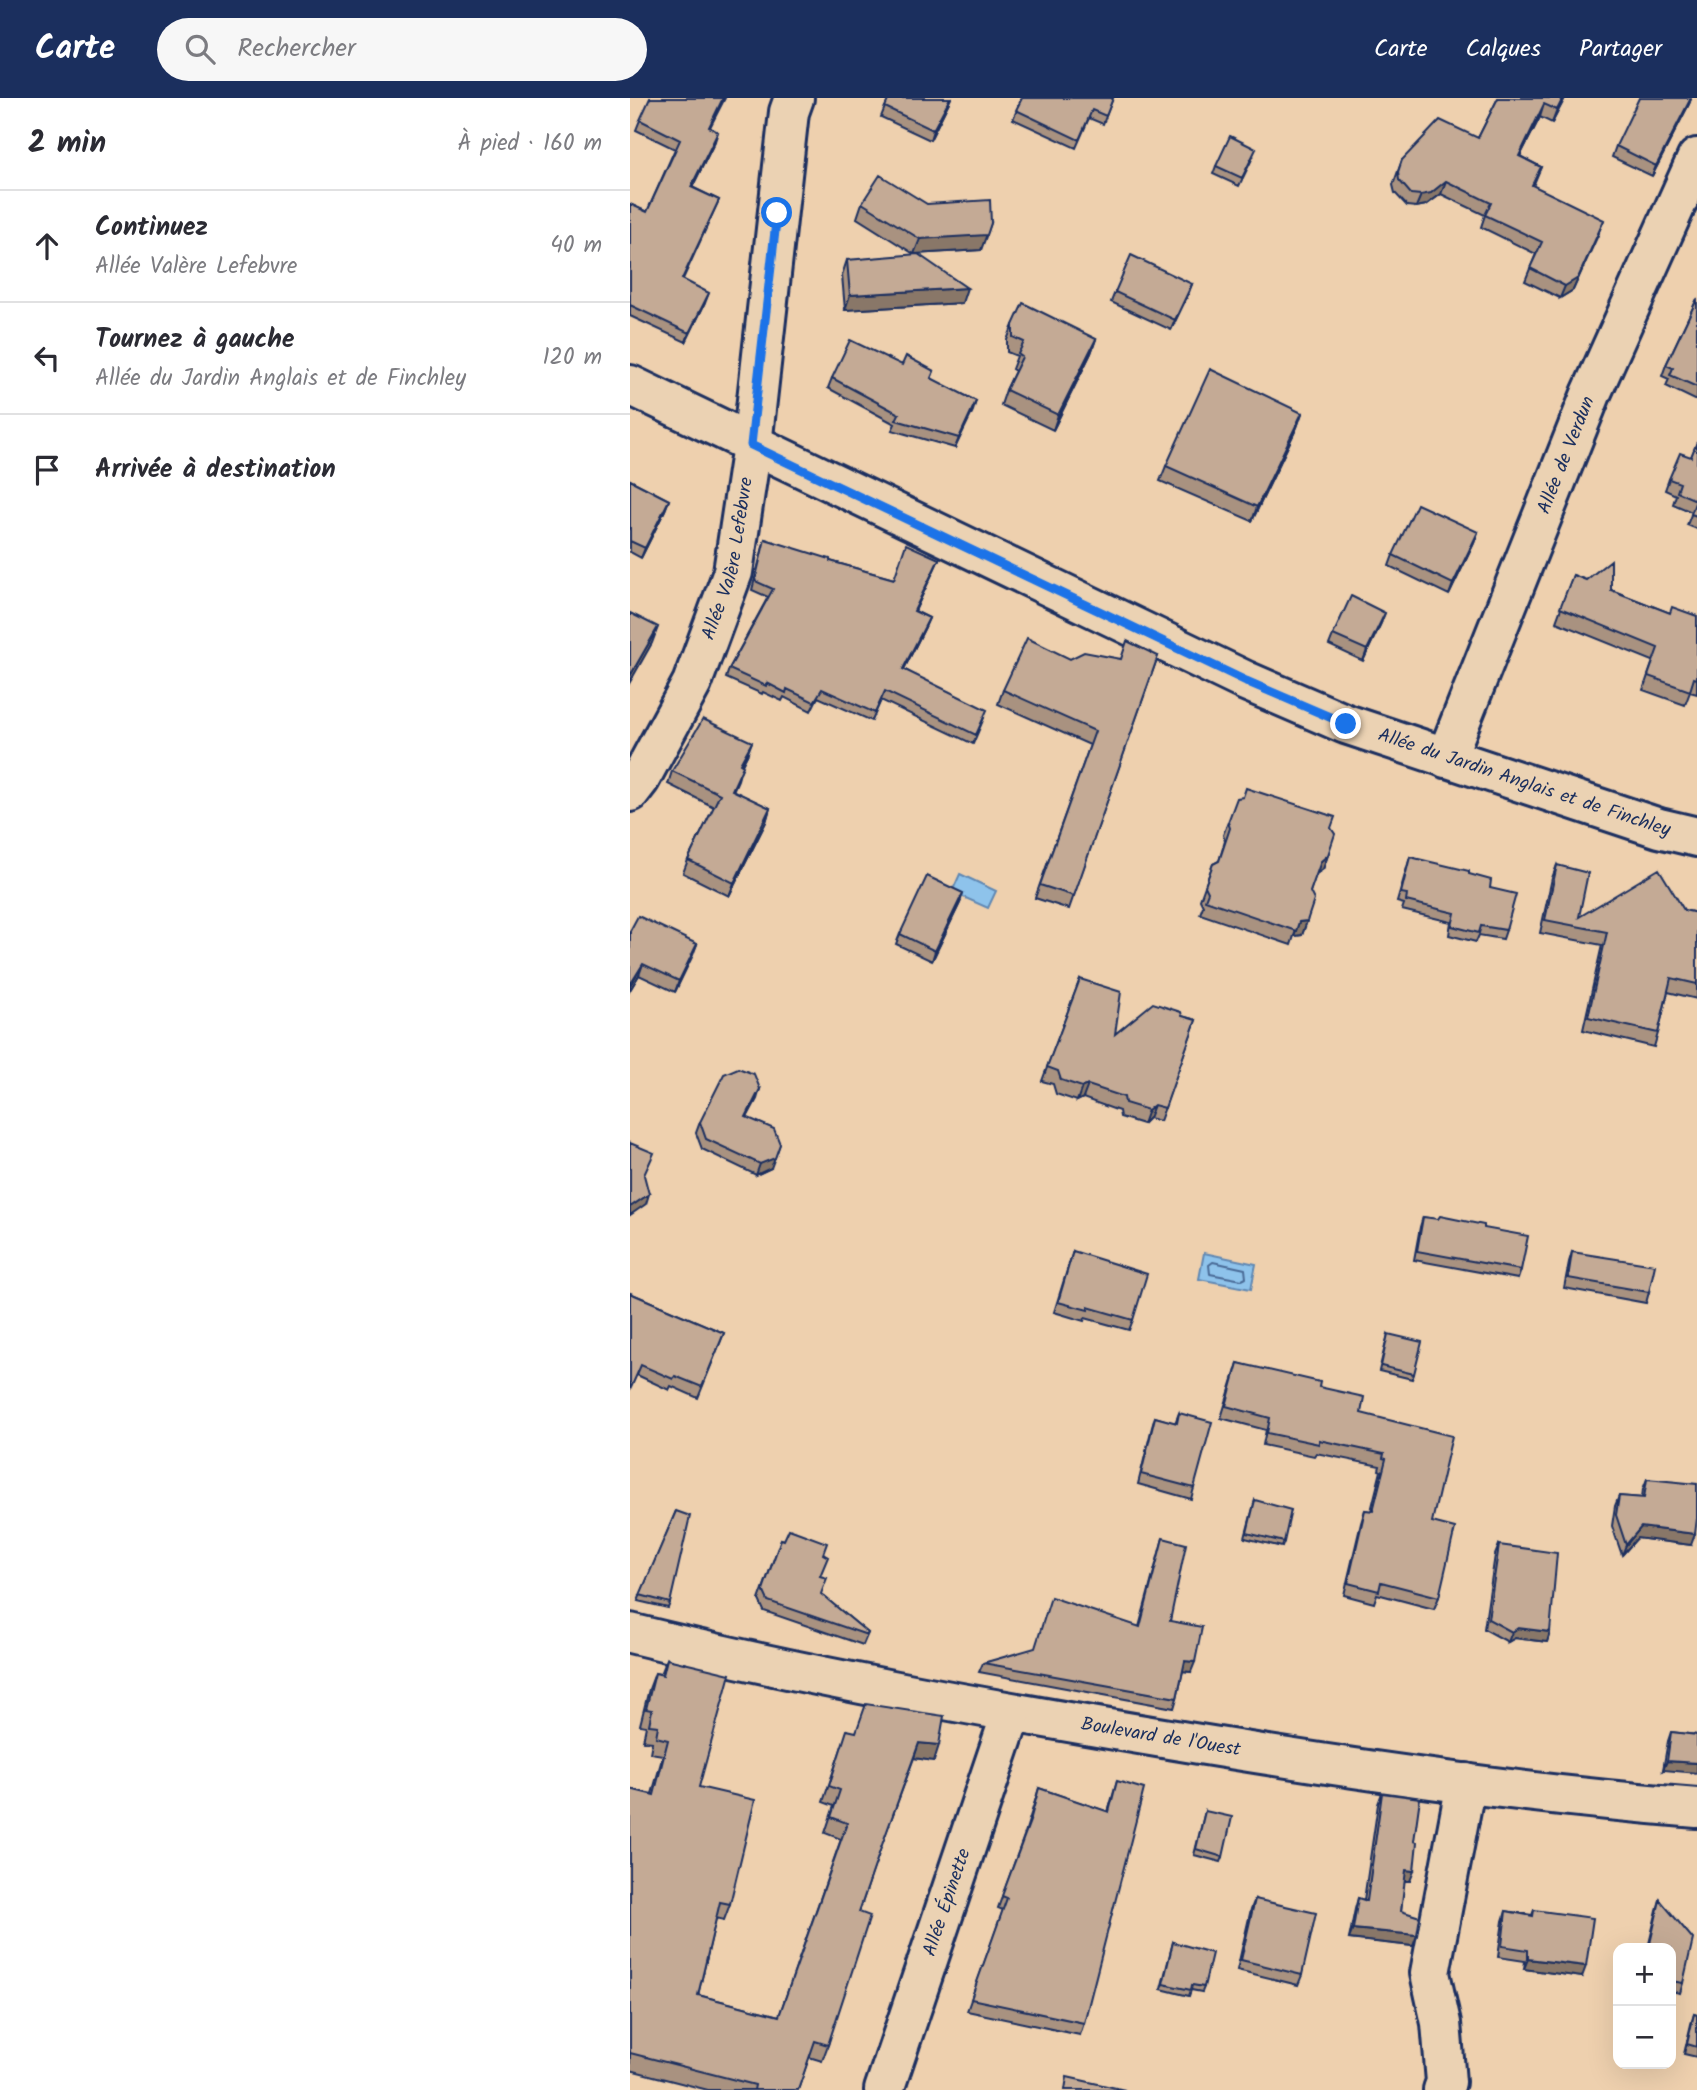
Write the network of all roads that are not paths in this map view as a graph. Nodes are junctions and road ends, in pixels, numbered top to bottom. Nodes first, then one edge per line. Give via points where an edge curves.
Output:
1 (794, 98) edge
2 (1697, 159) edge
3 (630, 385) edge
4 (751, 445) junction
5 (1446, 758) junction
6 (630, 792) edge
7 (1697, 837) edge
8 (630, 1633) edge
9 (1011, 1714) junction
10 (1466, 1783) junction
11 (1697, 1808) edge
12 (884, 2090) edge
13 (1443, 2090) edge

1 - 4 street, Allée Valère Lefebvre
2 - 5 street, Allée de Verdun via 1591,394
3 - 4 street, Allée du Jardin Anglais et de Finchley
4 - 5 street, Allée du Jardin Anglais et de Finchley via 1246,681 1346,724
4 - 6 street, Allée Valère Lefebvre via 733,572 692,683
5 - 7 street, Allée du Jardin Anglais et de Finchley
8 - 9 street, Boulevard de l'Ouest
9 - 10 street, Boulevard de l'Ouest
9 - 12 street, Allée Épinette
10 - 11 street, Boulevard de l'Ouest
10 - 13 street via 1430,1973 1441,2024

